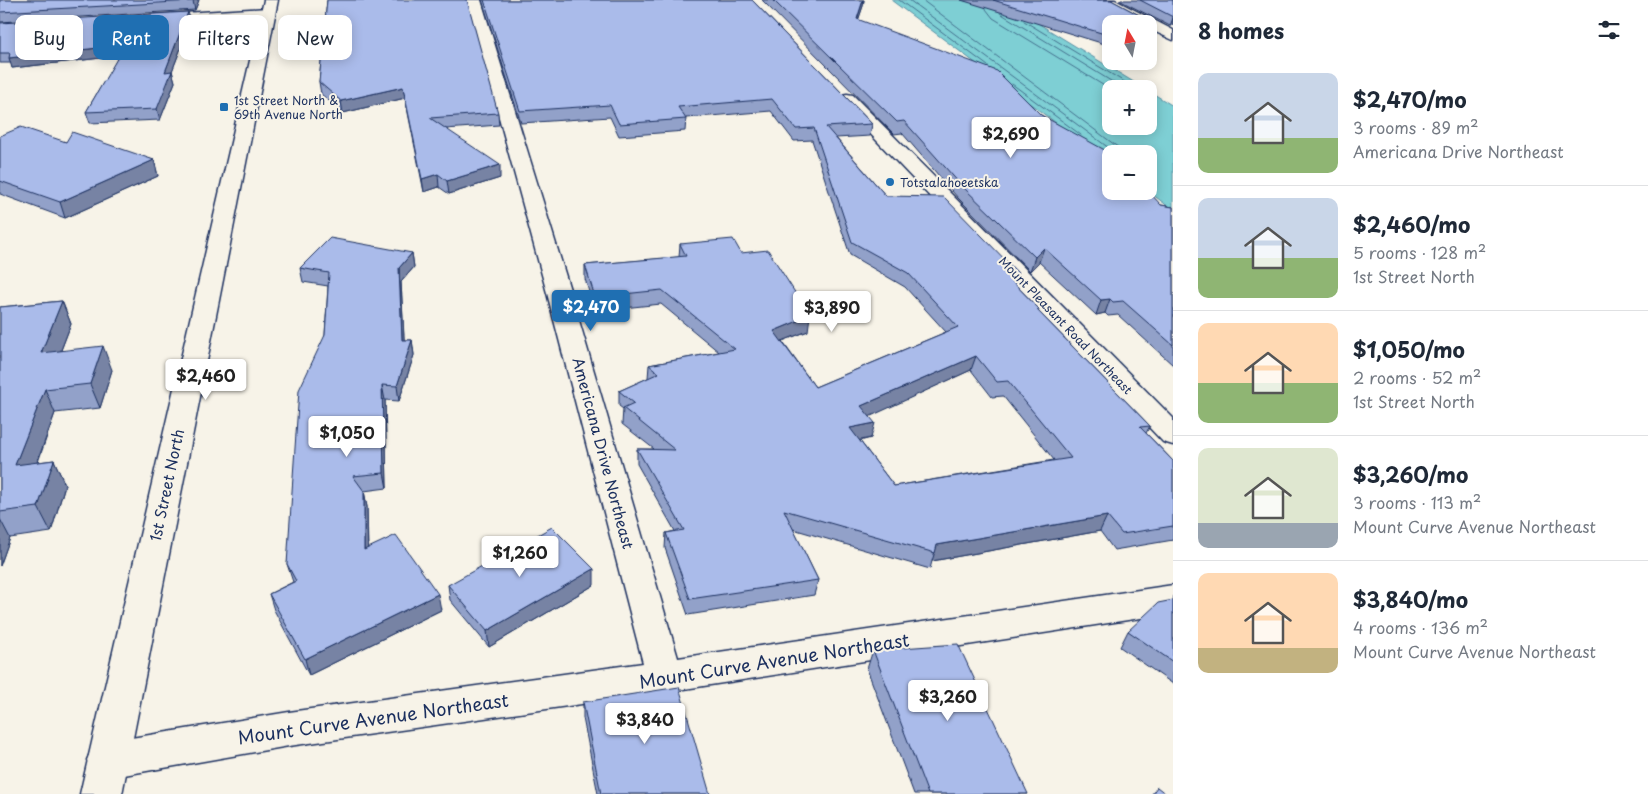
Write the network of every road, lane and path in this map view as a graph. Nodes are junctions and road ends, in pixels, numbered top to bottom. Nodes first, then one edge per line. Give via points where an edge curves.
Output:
1 (474, 0) edge
2 (1105, 0) edge
3 (270, 6) edge
4 (169, 16) edge
5 (1173, 36) edge
6 (834, 86) edge
7 (1173, 435) edge
8 (1173, 599) edge
9 (665, 676) junction
10 (104, 777) edge

1 - 9 street, Americana Drive Northeast
2 - 5 street
3 - 4 street
3 - 10 street, 1st Street North
6 - 7 street, Mount Pleasant Road Northeast
8 - 9 street, Mount Curve Avenue Northeast
9 - 10 street, Mount Curve Avenue Northeast via 289,729

